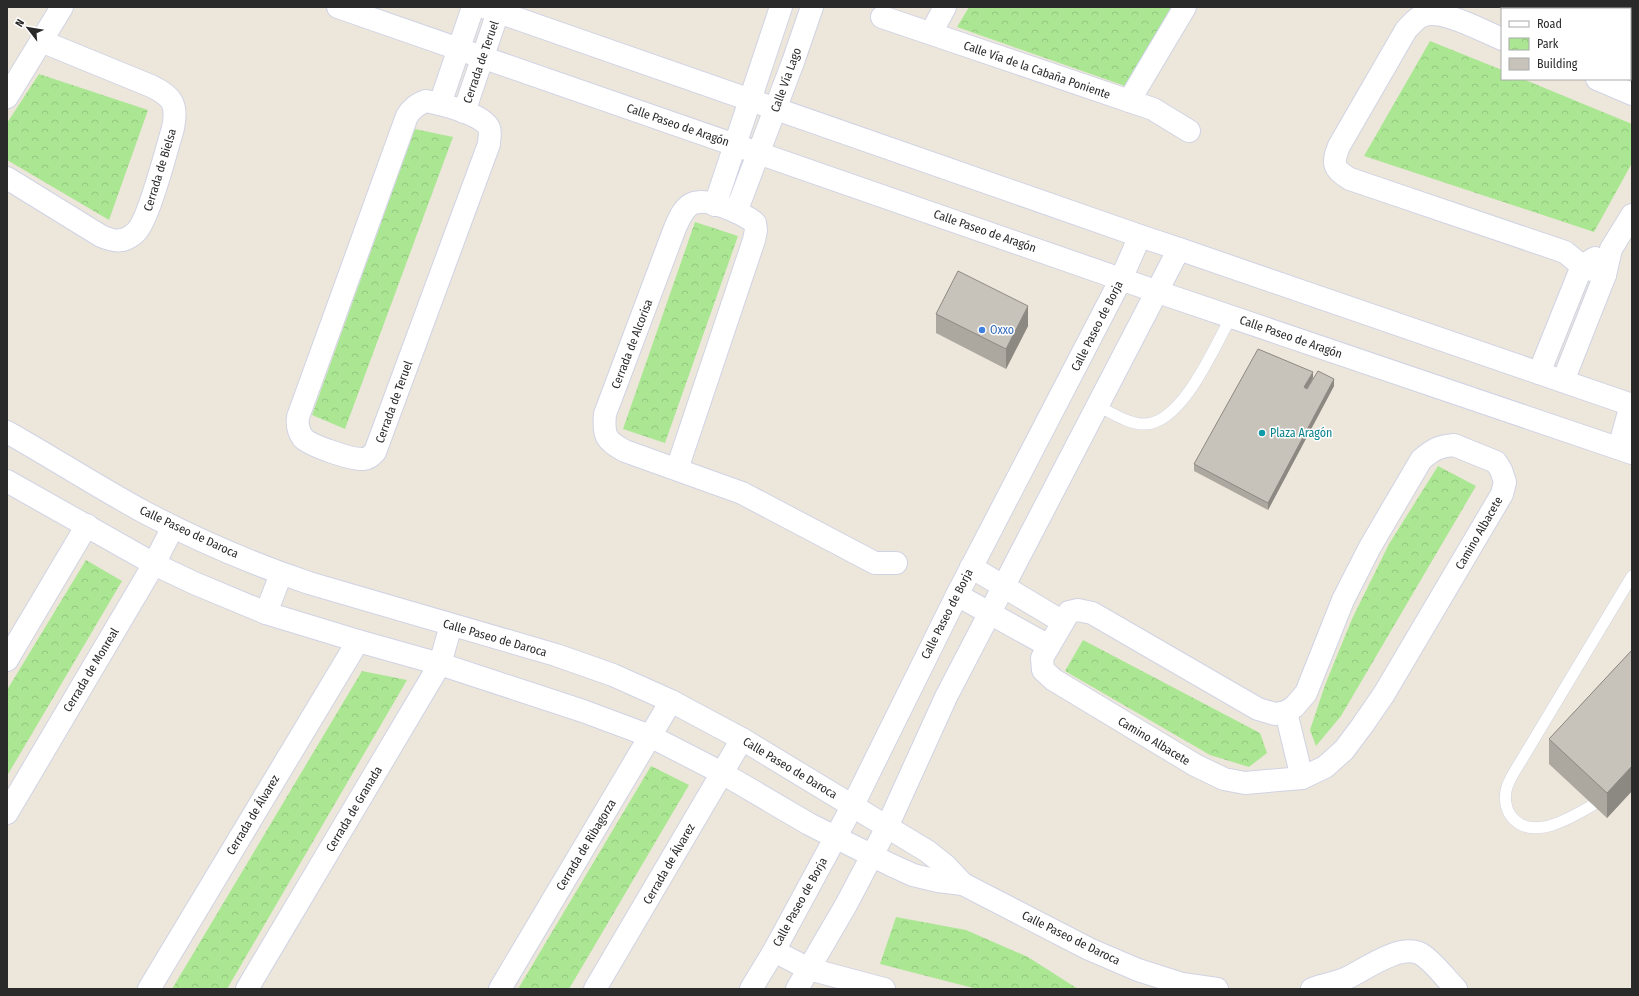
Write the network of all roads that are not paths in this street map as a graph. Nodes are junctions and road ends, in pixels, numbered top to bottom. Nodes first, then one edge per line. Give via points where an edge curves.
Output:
1 (62, 7) edge
2 (338, 7) edge
3 (473, 7) edge
4 (781, 7) edge
5 (812, 7) edge
6 (945, 7) edge
7 (1185, 7) edge
8 (491, 10) edge
9 (882, 17) dead end
10 (931, 33) junction
11 (1501, 39) edge
12 (41, 41) junction
13 (458, 49) junction
14 (483, 57) junction
15 (1599, 80) edge
16 (1632, 94) edge
17 (7, 97) edge
18 (750, 100) junction
19 (1129, 101) junction
20 (440, 104) junction
21 (775, 109) junction
22 (464, 112) junction
23 (1189, 131) dead end
24 (735, 145) junction
25 (759, 154) junction
26 (7, 178) edge
27 (716, 205) junction
28 (736, 212) junction
29 (1632, 215) edge
30 (1140, 236) junction
31 (1180, 249) junction
32 (1611, 249) junction
33 (1582, 266) junction
34 (1605, 275) junction
35 (1121, 279) junction
36 (1158, 292) junction
37 (1230, 317) junction
38 (1539, 373) junction
39 (1563, 381) junction
40 (1632, 405) edge
41 (1098, 406) junction
42 (7, 432) edge
43 (1625, 450) edge
44 (677, 469) junction
45 (7, 481) edge
46 (87, 525) junction
47 (173, 526) junction
48 (896, 562) dead end
49 (154, 564) junction
50 (971, 567) junction
51 (281, 574) junction
52 (1632, 576) edge
53 (1004, 587) junction
54 (957, 595) junction
55 (266, 613) junction
56 (990, 614) junction
57 (1063, 622) junction
58 (451, 625) junction
59 (358, 641) junction
60 (1049, 646) junction
61 (7, 660) edge
62 (440, 664) junction
63 (671, 701) junction
64 (1286, 712) junction
65 (650, 736) junction
66 (742, 739) junction
67 (722, 773) junction
68 (1302, 778) junction
69 (853, 805) junction
70 (1593, 805) edge
71 (7, 813) edge
72 (887, 827) junction
73 (836, 838) junction
74 (872, 856) junction
75 (963, 884) junction
76 (774, 951) junction
77 (809, 969) junction
78 (1182, 987) edge
79 (149, 989) edge
80 (247, 989) edge
81 (500, 989) edge
82 (595, 989) edge
83 (751, 989) edge
84 (797, 989) edge
85 (884, 989) edge
86 (1217, 989) edge
87 (1312, 989) edge
88 (1456, 989) edge

1 - 12 street
2 - 13 street, Calle Paseo de Aragón
3 - 13 street
4 - 18 street
5 - 21 street, Calle Vía Lago
6 - 10 street
7 - 19 street
8 - 14 street, Cerrada de Teruel
8 - 18 street
9 - 10 street, Calle Vía de la Cabaña Poniente
10 - 19 street, Calle Vía de la Cabaña Poniente
11 - 33 street via 1447,16 1422,16 1406,30 1343,139 1335,157 1335,167 1350,179 1565,252
12 - 17 street
12 - 26 street, Cerrada de Bielsa via 166,94 173,104 176,116 145,218 136,232 126,239 113,242 101,236
13 - 14 street, Calle Paseo de Aragón
13 - 20 street
14 - 22 street, Cerrada de Teruel
14 - 24 street, Calle Paseo de Aragón
15 - 16 street
18 - 21 street
18 - 24 street
19 - 23 street, Calle Vía de la Cabaña Poniente via 1153,109
20 - 22 street, Cerrada de Teruel
20 - 22 street, Cerrada de Teruel via 426,101 418,104 407,116 298,417 300,432 304,439 354,459 370,458 375,452 488,144 490,134 485,122
21 - 25 street, Calle Vía Lago
21 - 30 street
24 - 25 street, Calle Paseo de Aragón
24 - 27 street
25 - 28 street
25 - 35 street, Calle Paseo de Aragón
27 - 28 street, Cerrada de Alcorisa
27 - 44 street, Cerrada de Alcorisa via 693,203 680,216 605,414 604,428 607,439 613,445
28 - 44 street, Cerrada de Alcorisa via 755,223 754,240
29 - 32 street
30 - 31 street
30 - 35 street, Calle Paseo de Borja
31 - 36 street
31 - 38 street
32 - 33 street
32 - 34 street
33 - 34 street
33 - 38 street
34 - 39 street
35 - 36 street, Calle Paseo de Aragón
35 - 50 street, Calle Paseo de Borja
36 - 37 street, Calle Paseo de Aragón
36 - 41 street
37 - 41 lane via 1194,384 1171,413 1147,424 1135,423
37 - 43 street, Calle Paseo de Aragón
38 - 39 street
39 - 40 street
40 - 43 street
41 - 53 street
42 - 47 street, Calle Paseo de Daroca via 144,512
44 - 48 street, Cerrada de Alcorisa via 742,493 876,563
45 - 46 street, Calle Paseo de Daroca
46 - 49 street, Calle Paseo de Daroca
46 - 61 street
47 - 49 street, Cerrada de Monreal
47 - 51 street, Calle Paseo de Daroca
49 - 55 street, Calle Paseo de Daroca
49 - 71 street, Cerrada de Monreal
50 - 53 street
50 - 54 street, Calle Paseo de Borja
51 - 55 street
51 - 58 street, Calle Paseo de Daroca
52 - 70 lane via 1507,788 1505,802 1508,812 1524,827 1548,826 1569,819
53 - 56 street
53 - 57 street
54 - 56 street
54 - 69 street, Calle Paseo de Borja
55 - 59 street, Calle Paseo de Daroca
56 - 60 street
56 - 72 street via 946,697
57 - 60 street, Camino Albacete
57 - 64 street, Camino Albacete via 1069,612 1078,610 1092,613 1258,709 1275,714
58 - 62 street, Cerrada de Granada
58 - 63 street, Calle Paseo de Daroca via 556,655 613,675
59 - 62 street, Calle Paseo de Daroca
59 - 79 street, Cerrada de Álvarez
60 - 68 street, Camino Albacete via 1041,663 1049,676 1195,765 1224,779 1245,783
62 - 65 street, Calle Paseo de Daroca via 583,710
62 - 80 street, Cerrada de Granada
63 - 65 street, Cerrada de Ribagorza
63 - 66 street, Calle Paseo de Daroca
64 - 68 street
64 - 68 street, Camino Albacete via 1306,693 1343,600 1370,547 1421,460 1440,446 1454,445 1496,462 1502,470 1505,482 1502,494 1384,694 1344,750 1325,767
65 - 67 street, Calle Paseo de Daroca
65 - 81 street, Cerrada de Ribagorza
66 - 67 street, Cerrada de Álvarez
66 - 69 street, Calle Paseo de Daroca
67 - 73 street, Calle Paseo de Daroca
67 - 82 street, Cerrada de Álvarez
69 - 72 street, Calle Paseo de Daroca
69 - 73 street, Calle Paseo de Borja
72 - 74 street
72 - 75 street, Calle Paseo de Daroca via 927,851
73 - 74 street, Calle Paseo de Daroca
73 - 76 street, Calle Paseo de Borja
74 - 75 street, Calle Paseo de Daroca via 913,875
74 - 77 street
75 - 78 street, Calle Paseo de Daroca via 1089,949
76 - 77 street
76 - 83 street, Calle Paseo de Borja
77 - 84 street
77 - 85 street
78 - 86 street, Calle Paseo de Daroca
87 - 88 street via 1346,978 1385,957 1409,952 1420,953 1428,959

